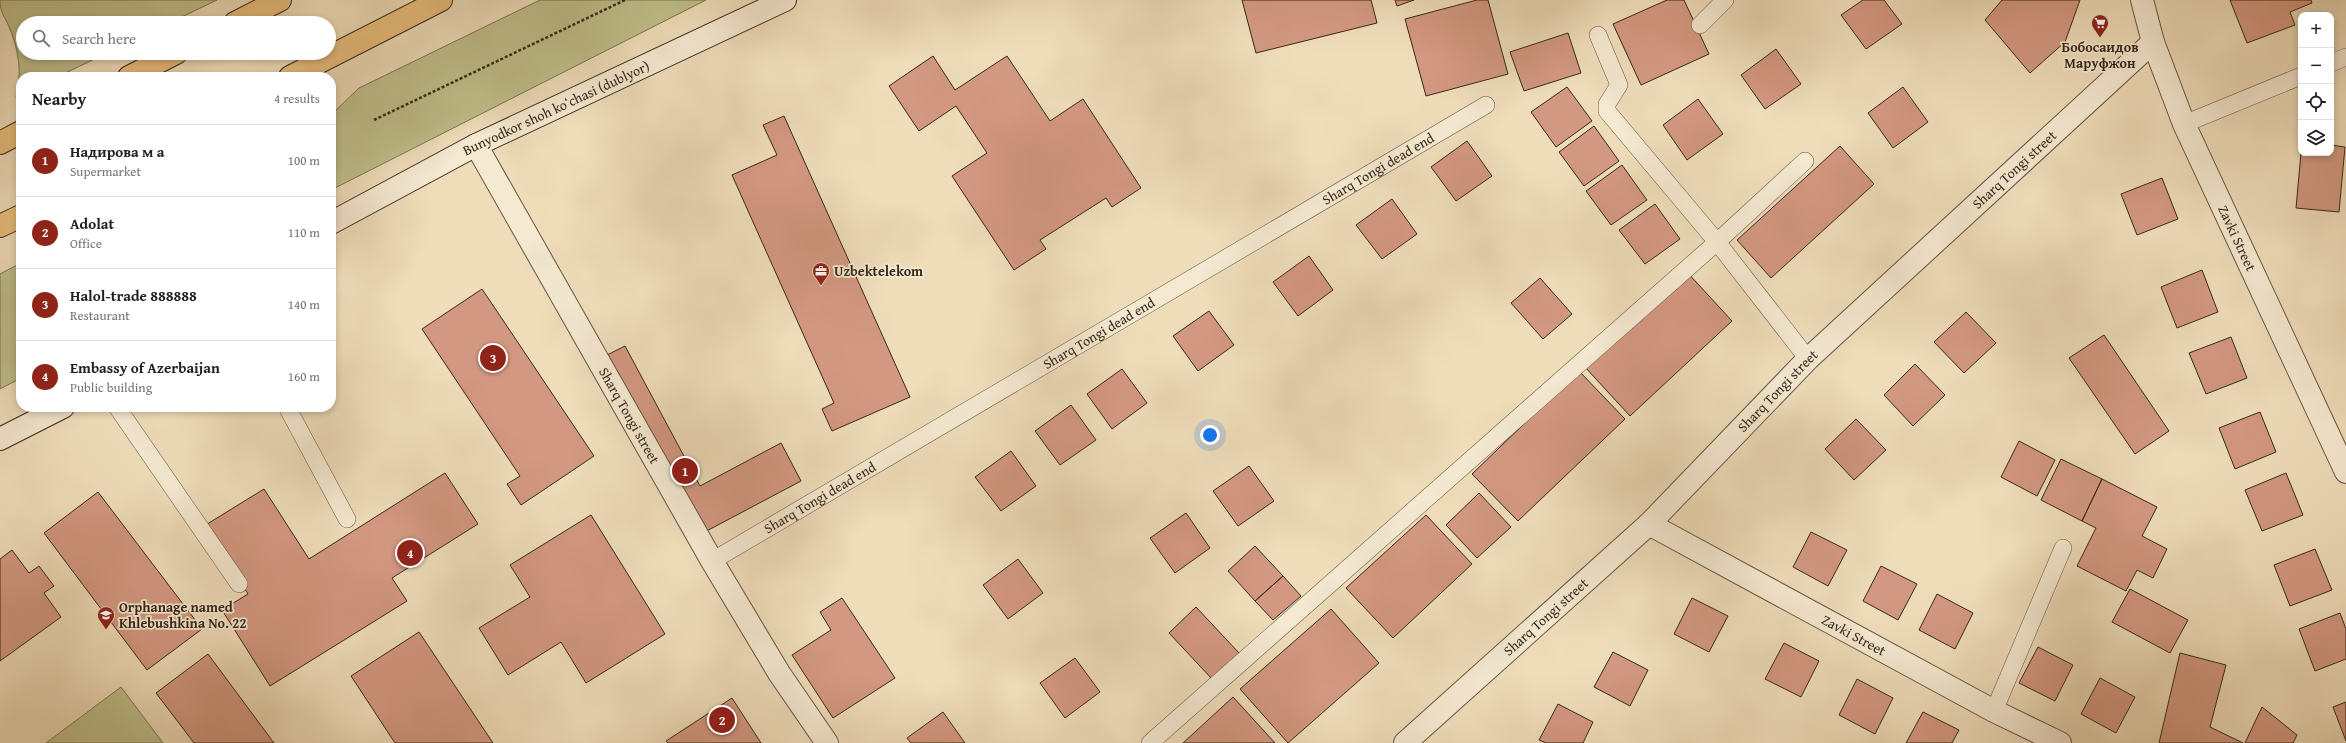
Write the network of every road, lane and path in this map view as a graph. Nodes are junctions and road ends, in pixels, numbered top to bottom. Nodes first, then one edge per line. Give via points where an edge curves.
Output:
1 (280, 0) edge
2 (441, 0) edge
3 (625, 0) edge
4 (785, 0) edge
5 (1725, 0) edge
6 (2142, 0) edge
7 (249, 16) edge
8 (1700, 25) dead end
9 (1598, 35) dead end
10 (2153, 42) junction
11 (344, 49) junction
12 (336, 53) edge
13 (2346, 57) edge
14 (336, 59) edge
15 (162, 60) edge
16 (323, 60) edge
17 (335, 60) edge
18 (2334, 62) edge
19 (139, 72) edge
20 (300, 72) edge
21 (326, 72) edge
22 (2298, 77) edge
23 (1486, 105) dead end
24 (374, 120) dead end
25 (2184, 124) junction
26 (16, 135) edge
27 (0, 143) edge
28 (476, 144) junction
29 (1805, 162) dead end
30 (16, 218) edge
31 (336, 220) edge
32 (0, 226) edge
33 (1717, 242) junction
34 (1808, 359) junction
35 (53, 412) edge
36 (120, 412) edge
37 (290, 412) edge
38 (0, 439) edge
39 (2341, 447) edge
40 (2346, 472) edge
41 (347, 519) dead end
42 (1649, 524) junction
43 (2063, 548) dead end
44 (712, 561) junction
45 (238, 584) dead end
46 (1994, 711) junction
47 (827, 743) edge
48 (1150, 743) edge
49 (1404, 743) edge
50 (2060, 743) edge

1 - 7 main road
2 - 11 main road
3 - 24 path
4 - 28 street, Bunyodkor shoh koʻchasi (dublyor)
5 - 8 lane
6 - 10 street, Zavki Street
9 - 33 lane via 1619,85 1607,104 1607,111
10 - 25 street, Zavki Street
10 - 34 street, Sharq Tongi street
11 - 12 main road
11 - 14 main road
13 - 18 lane
15 - 19 main road
16 - 20 main road
17 - 21 main road
22 - 25 lane
23 - 44 lane, Sharq Tongi dead end
25 - 39 street, Zavki Street
26 - 27 main road
28 - 31 street, Bunyodkor shoh koʻchasi (dublyor)
28 - 44 street, Sharq Tongi street
29 - 33 lane
30 - 32 main road
33 - 34 lane
33 - 48 lane
34 - 42 street, Sharq Tongi street
35 - 38 street
36 - 45 lane
37 - 41 lane
39 - 40 street, Zavki Street
42 - 46 street, Zavki Street
42 - 49 street, Sharq Tongi street
43 - 46 lane
44 - 47 street, Sharq Tongi street via 779,673
46 - 50 street, Zavki Street

